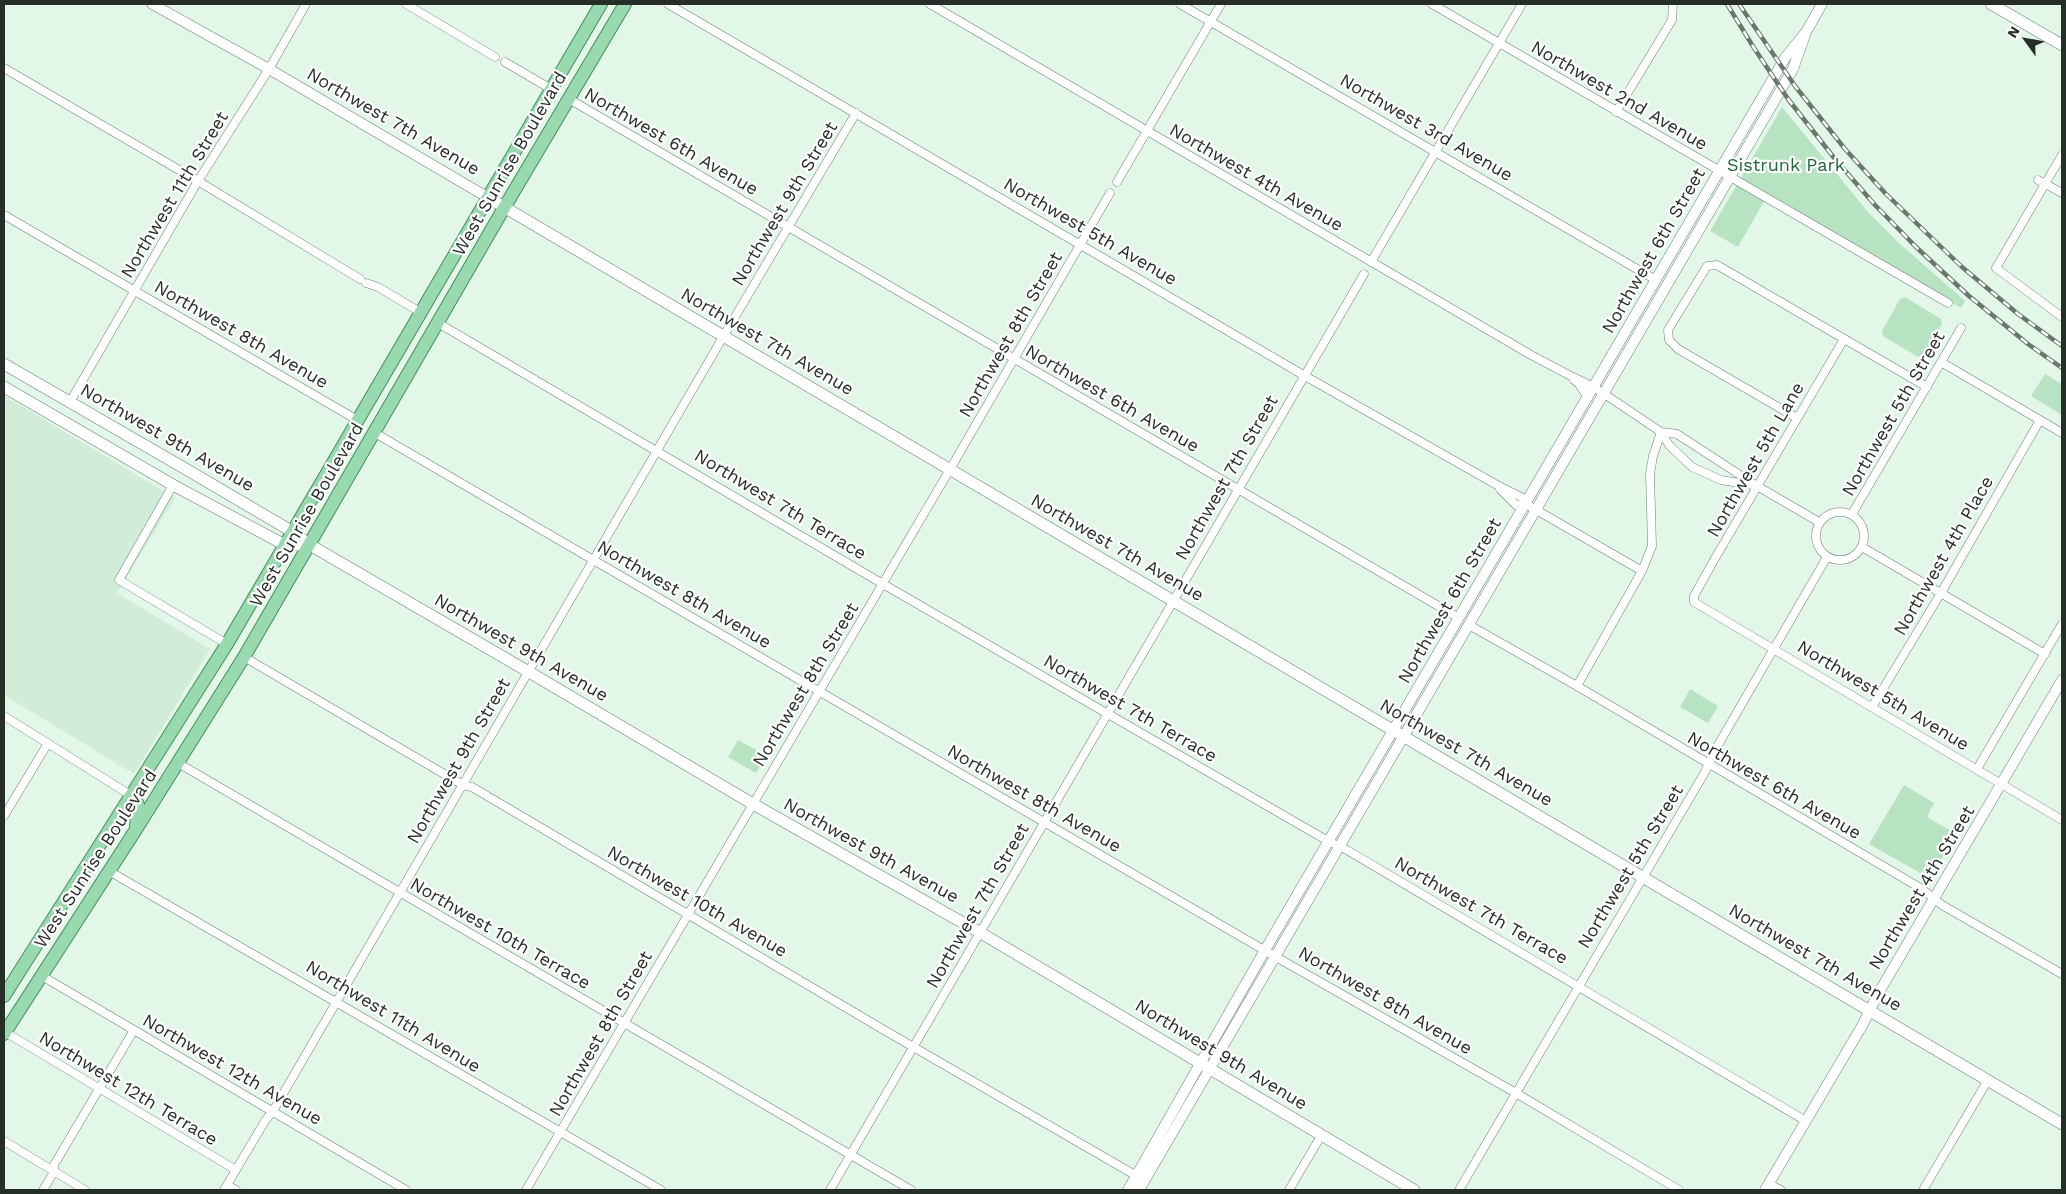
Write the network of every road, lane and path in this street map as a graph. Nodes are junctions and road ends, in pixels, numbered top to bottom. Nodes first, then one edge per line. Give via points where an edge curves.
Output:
1 (152, 4) edge
2 (306, 4) edge
3 (406, 4) edge
4 (601, 4) edge
5 (625, 4) edge
6 (668, 4) edge
7 (930, 4) edge
8 (1180, 4) edge
9 (1221, 4) edge
10 (1432, 4) edge
11 (1522, 4) edge
12 (1673, 4) edge
13 (1822, 4) edge
14 (1992, 4) edge
15 (1211, 22) junction
16 (1806, 32) junction
17 (1499, 43) junction
18 (2062, 45) edge
19 (496, 57) dead end
20 (506, 62) dead end
21 (4, 68) edge
22 (269, 69) junction
23 (551, 89) junction
24 (569, 99) junction
25 (1616, 112) junction
26 (856, 113) junction
27 (1146, 131) junction
28 (1436, 152) junction
29 (2062, 155) edge
30 (1719, 171) junction
31 (1730, 177) junction
32 (198, 181) junction
33 (1117, 182) dead end
34 (2042, 182) junction
35 (1110, 193) dead end
36 (2062, 193) edge
37 (487, 198) junction
38 (504, 208) junction
39 (4, 215) edge
40 (788, 227) junction
41 (1081, 244) junction
42 (1371, 262) junction
43 (1364, 274) dead end
44 (1656, 280) junction
45 (135, 291) junction
46 (1948, 303) dead end
47 (420, 312) junction
48 (2062, 317) edge
49 (438, 323) junction
50 (1962, 328) dead end
51 (723, 337) junction
52 (1844, 339) junction
53 (1014, 360) junction
54 (1941, 362) junction
55 (4, 365) edge
56 (1569, 375) junction
57 (1304, 376) junction
58 (4, 387) edge
59 (1594, 387) junction
60 (1927, 387) junction
61 (1604, 393) junction
62 (1588, 398) junction
63 (70, 402) junction
64 (1798, 418) junction
65 (2040, 420) junction
66 (359, 421) junction
67 (1662, 432) junction
68 (375, 433) junction
69 (2062, 433) edge
70 (658, 451) junction
71 (950, 470) junction
72 (173, 485) junction
73 (1757, 486) junction
74 (1237, 490) junction
75 (1526, 504) junction
76 (1536, 510) junction
77 (1852, 514) junction
78 (1819, 522) junction
79 (293, 532) junction
80 (286, 545) junction
81 (310, 545) junction
82 (1862, 547) junction
83 (1827, 557) junction
84 (594, 560) junction
85 (1642, 571) junction
86 (883, 584) junction
87 (1941, 593) junction
88 (1694, 596) joint
89 (1173, 601) junction
90 (1459, 618) junction
91 (2062, 624) edge
92 (1469, 625) junction
93 (227, 644) junction
94 (1774, 648) junction
95 (2045, 654) junction
96 (244, 657) junction
97 (529, 672) junction
98 (2062, 680) edge
99 (1577, 686) junction
100 (820, 691) junction
101 (1872, 707) junction
102 (1108, 714) junction
103 (4, 716) edge
104 (1393, 730) junction
105 (1404, 737) junction
106 (48, 743) junction
107 (178, 763) junction
108 (1709, 765) junction
109 (1977, 769) junction
110 (2002, 784) junction
111 (463, 785) junction
112 (132, 796) junction
113 (753, 804) junction
114 (4, 816) edge
115 (2062, 820) edge
116 (1044, 822) junction
117 (135, 831) junction
118 (1328, 841) junction
119 (1340, 846) junction
120 (109, 871) junction
121 (1643, 877) junction
122 (399, 893) junction
123 (1934, 899) junction
124 (688, 914) junction
125 (981, 933) junction
126 (1265, 950) junction
127 (1276, 957) junction
128 (2062, 974) edge
129 (42, 976) junction
130 (1578, 986) junction
131 (4, 996) edge
132 (337, 1001) junction
133 (1870, 1010) junction
134 (625, 1025) junction
135 (134, 1030) junction
136 (4, 1033) edge
137 (914, 1047) junction
138 (1206, 1066) junction
139 (1988, 1080) junction
140 (100, 1089) junction
141 (1516, 1093) junction
142 (273, 1111) junction
143 (1806, 1121) junction
144 (2062, 1124) edge
145 (561, 1133) junction
146 (1321, 1136) junction
147 (4, 1141) edge
148 (850, 1155) junction
149 (236, 1170) junction
150 (54, 1172) junction
151 (1135, 1175) junction
152 (1767, 1187) edge
153 (226, 1188) edge
154 (43, 1190) edge
155 (85, 1190) edge
156 (236, 1190) edge
157 (406, 1190) edge
158 (526, 1190) edge
159 (661, 1190) edge
160 (830, 1190) edge
161 (911, 1190) edge
162 (1128, 1190) edge
163 (1140, 1190) edge
164 (1289, 1190) edge
165 (1414, 1190) edge
166 (1459, 1190) edge
167 (1679, 1190) edge
168 (1781, 1190) edge
169 (1923, 1190) edge

1 - 22 street, Northwest 7th Avenue
2 - 22 street, Northwest 11th Street
3 - 19 street
4 - 23 main road, West Sunrise Boulevard
5 - 24 main road, West Sunrise Boulevard
6 - 26 street, Northwest 5th Avenue
7 - 27 street, Northwest 4th Avenue
8 - 15 street, Northwest 3rd Avenue
9 - 15 street
10 - 17 street, Northwest 2nd Avenue
11 - 17 street
12 - 25 street via 1672,20
13 - 16 street, Northwest 6th Street
14 - 18 main road
15 - 27 street
15 - 28 street, Northwest 3rd Avenue
16 - 30 street, Northwest 6th Street via 1788,52
16 - 31 street, Northwest 6th Street via 1796,64
17 - 25 street, Northwest 2nd Avenue
17 - 28 street
20 - 23 street
21 - 32 street
22 - 32 street, Northwest 11th Street
22 - 37 street, Northwest 7th Avenue
23 - 37 main road, West Sunrise Boulevard
24 - 38 main road, West Sunrise Boulevard
24 - 40 street, Northwest 6th Avenue
25 - 30 street, Northwest 2nd Avenue
26 - 40 street, Northwest 9th Street
26 - 41 street, Northwest 5th Avenue
27 - 33 street
27 - 42 street, Northwest 4th Avenue
28 - 42 street
28 - 44 street, Northwest 3rd Avenue
29 - 34 street
30 - 31 street, Northwest 2nd Avenue
30 - 44 street, Northwest 6th Street
31 - 46 street, Northwest 2nd Avenue
31 - 61 street, Northwest 6th Street
32 - 45 street, Northwest 11th Street
32 - 47 street
34 - 36 street
34 - 48 street via 1996,268
35 - 41 street, Northwest 8th Street
37 - 38 main road, Northwest 7th Avenue
37 - 47 main road, West Sunrise Boulevard
38 - 49 main road, West Sunrise Boulevard
38 - 51 main road, Northwest 7th Avenue
39 - 45 street, Northwest 8th Avenue
40 - 51 street, Northwest 9th Street
40 - 53 street, Northwest 6th Avenue
41 - 53 street, Northwest 8th Street
41 - 57 street, Northwest 5th Avenue
42 - 56 street, Northwest 4th Avenue
43 - 57 street, Northwest 7th Street
44 - 59 street, Northwest 6th Street
45 - 63 street, Northwest 11th Street
45 - 66 street, Northwest 8th Avenue
47 - 66 main road, West Sunrise Boulevard
49 - 68 main road, West Sunrise Boulevard
49 - 70 street, Northwest 7th Terrace
50 - 54 street, Northwest 5th Street
51 - 70 street, Northwest 9th Street
51 - 71 main road, Northwest 7th Avenue
52 - 60 street
52 - 64 street, Northwest 5th Lane
52 - 64 street via 1717,265 1707,266 1700,274 1668,330 1669,340 1678,349
53 - 71 street, Northwest 8th Street
53 - 74 street, Northwest 6th Avenue
54 - 60 street, Northwest 5th Street
54 - 65 street
55 - 63 main road, Northwest 9th Avenue
56 - 59 street, Northwest 4th Avenue
56 - 62 street, Northwest 4th Avenue
57 - 74 street, Northwest 7th Street
57 - 75 street, Northwest 5th Avenue via 1521,497
58 - 72 main road, Northwest 9th Avenue
59 - 61 street, Northwest 4th Avenue
59 - 62 street, Northwest 6th Street
60 - 77 street, Northwest 5th Street
61 - 67 street, Northwest 4th Avenue
61 - 76 street, Northwest 6th Street
62 - 75 street, Northwest 6th Street
63 - 79 main road, Northwest 9th Avenue
64 - 73 street, Northwest 5th Lane
65 - 69 street
65 - 87 street, Northwest 4th Place
66 - 79 main road, West Sunrise Boulevard
67 - 73 street, Northwest 4th Avenue via 1677,434
67 - 73 street, Northwest 4th Avenue via 1669,445 1692,467 1721,480
67 - 85 street via 1650,474 1652,546
68 - 81 main road, West Sunrise Boulevard
68 - 84 street, Northwest 8th Avenue
70 - 84 street, Northwest 9th Street
70 - 86 street, Northwest 7th Terrace
71 - 86 street, Northwest 8th Street
71 - 89 main road, Northwest 7th Avenue
72 - 80 main road, Northwest 9th Avenue
72 - 93 street via 119,580
73 - 78 street, Northwest 4th Avenue
73 - 88 street, Northwest 5th Lane
74 - 89 street, Northwest 7th Street
74 - 90 street, Northwest 6th Avenue
75 - 76 street, Northwest 5th Avenue
75 - 90 street, Northwest 6th Street
76 - 85 street, Northwest 5th Avenue
76 - 92 street, Northwest 6th Street
77 - 78 street via 1838,511
77 - 82 street via 1862,525
78 - 83 street via 1816,538
79 - 80 main road, West Sunrise Boulevard
79 - 81 main road, Northwest 9th Avenue
80 - 81 main road, Northwest 9th Avenue
80 - 93 main road, West Sunrise Boulevard
81 - 96 main road, West Sunrise Boulevard
81 - 97 main road, Northwest 9th Avenue
82 - 83 street via 1847,559
82 - 87 street
83 - 94 street, Northwest 5th Street
84 - 97 street, Northwest 9th Street
84 - 100 street, Northwest 8th Avenue
85 - 99 street
86 - 100 street, Northwest 8th Street
86 - 102 street, Northwest 7th Terrace
87 - 95 street
87 - 101 street, Northwest 4th Place
88 - 94 street, Northwest 5th Avenue via 1694,602
89 - 102 street, Northwest 7th Street
89 - 104 main road, Northwest 7th Avenue
90 - 104 street, Northwest 6th Street
91 - 95 street
92 - 99 street, Northwest 6th Avenue
92 - 105 street, Northwest 6th Street
93 - 112 main road, West Sunrise Boulevard
94 - 101 street, Northwest 5th Avenue
94 - 108 street, Northwest 5th Street
95 - 109 street
96 - 107 main road, West Sunrise Boulevard
96 - 111 street, Northwest 10th Avenue
97 - 111 street, Northwest 9th Street
97 - 113 main road, Northwest 9th Avenue
98 - 110 street, Northwest 4th Street
99 - 108 street, Northwest 6th Avenue
100 - 113 street, Northwest 8th Street
100 - 116 street, Northwest 8th Avenue
101 - 109 street, Northwest 5th Avenue
102 - 116 street, Northwest 7th Street
102 - 118 street, Northwest 7th Terrace
103 - 106 street
104 - 105 main road, Northwest 7th Avenue
104 - 118 street, Northwest 6th Street
105 - 119 street, Northwest 6th Street
105 - 121 main road, Northwest 7th Avenue
106 - 112 street
106 - 114 street
107 - 117 main road, West Sunrise Boulevard
107 - 122 street, Northwest 10th Terrace
108 - 121 street, Northwest 5th Street
108 - 123 street, Northwest 6th Avenue
109 - 110 street, Northwest 5th Avenue
110 - 115 street, Northwest 5th Avenue
110 - 123 street, Northwest 4th Street
111 - 122 street, Northwest 9th Street
111 - 124 street, Northwest 10th Avenue via 472,787
112 - 117 main road via 138,805
112 - 131 main road, West Sunrise Boulevard
113 - 124 street, Northwest 8th Street
113 - 125 main road, Northwest 9th Avenue
116 - 125 street, Northwest 7th Street
116 - 126 street, Northwest 8th Avenue
117 - 120 main road, West Sunrise Boulevard
118 - 119 street, Northwest 7th Terrace
118 - 126 street, Northwest 6th Street
119 - 127 street, Northwest 6th Street
119 - 130 street, Northwest 7th Terrace
120 - 129 main road, West Sunrise Boulevard
120 - 132 street, Northwest 11th Avenue
121 - 130 street, Northwest 5th Street
121 - 133 main road, Northwest 7th Avenue
122 - 132 street, Northwest 9th Street
122 - 134 street, Northwest 10th Terrace
123 - 128 street, Northwest 6th Avenue
123 - 133 street, Northwest 4th Street
124 - 134 street, Northwest 8th Street
124 - 137 street, Northwest 10th Avenue
125 - 137 street, Northwest 7th Street
125 - 138 main road, Northwest 9th Avenue
126 - 127 street, Northwest 8th Avenue
126 - 138 street, Northwest 6th Street
127 - 138 street, Northwest 6th Street
127 - 141 street, Northwest 8th Avenue
129 - 135 street, Northwest 12th Avenue
129 - 136 main road, West Sunrise Boulevard
130 - 141 street, Northwest 5th Street
130 - 143 street, Northwest 7th Terrace
132 - 142 street, Northwest 9th Street
132 - 145 street, Northwest 11th Avenue
133 - 139 main road, Northwest 7th Avenue
133 - 143 street, Northwest 4th Street
134 - 145 street, Northwest 8th Street
134 - 148 street, Northwest 10th Terrace
135 - 140 street
135 - 142 street, Northwest 12th Avenue
136 - 140 street, Northwest 12th Terrace
137 - 148 street, Northwest 7th Street
137 - 151 street, Northwest 10th Avenue
138 - 146 main road, Northwest 9th Avenue
138 - 151 street, Northwest 6th Street
138 - 163 street, Northwest 6th Street
139 - 144 main road, Northwest 7th Avenue
139 - 169 street
140 - 149 street, Northwest 12th Terrace
140 - 150 street via 54,1165
141 - 166 street, Northwest 5th Street
141 - 167 street, Northwest 8th Avenue
142 - 149 street, Northwest 9th Street
142 - 157 street, Northwest 12th Avenue
143 - 152 street, Northwest 4th Street
145 - 158 street, Northwest 8th Street
145 - 159 street, Northwest 11th Avenue
146 - 164 street
146 - 165 main road, Northwest 9th Avenue
147 - 150 street
148 - 160 street, Northwest 7th Street
148 - 161 street, Northwest 10th Terrace
149 - 153 street, Northwest 9th Street
150 - 154 street
150 - 155 street
151 - 162 street, Northwest 6th Street
152 - 168 street
153 - 156 street

